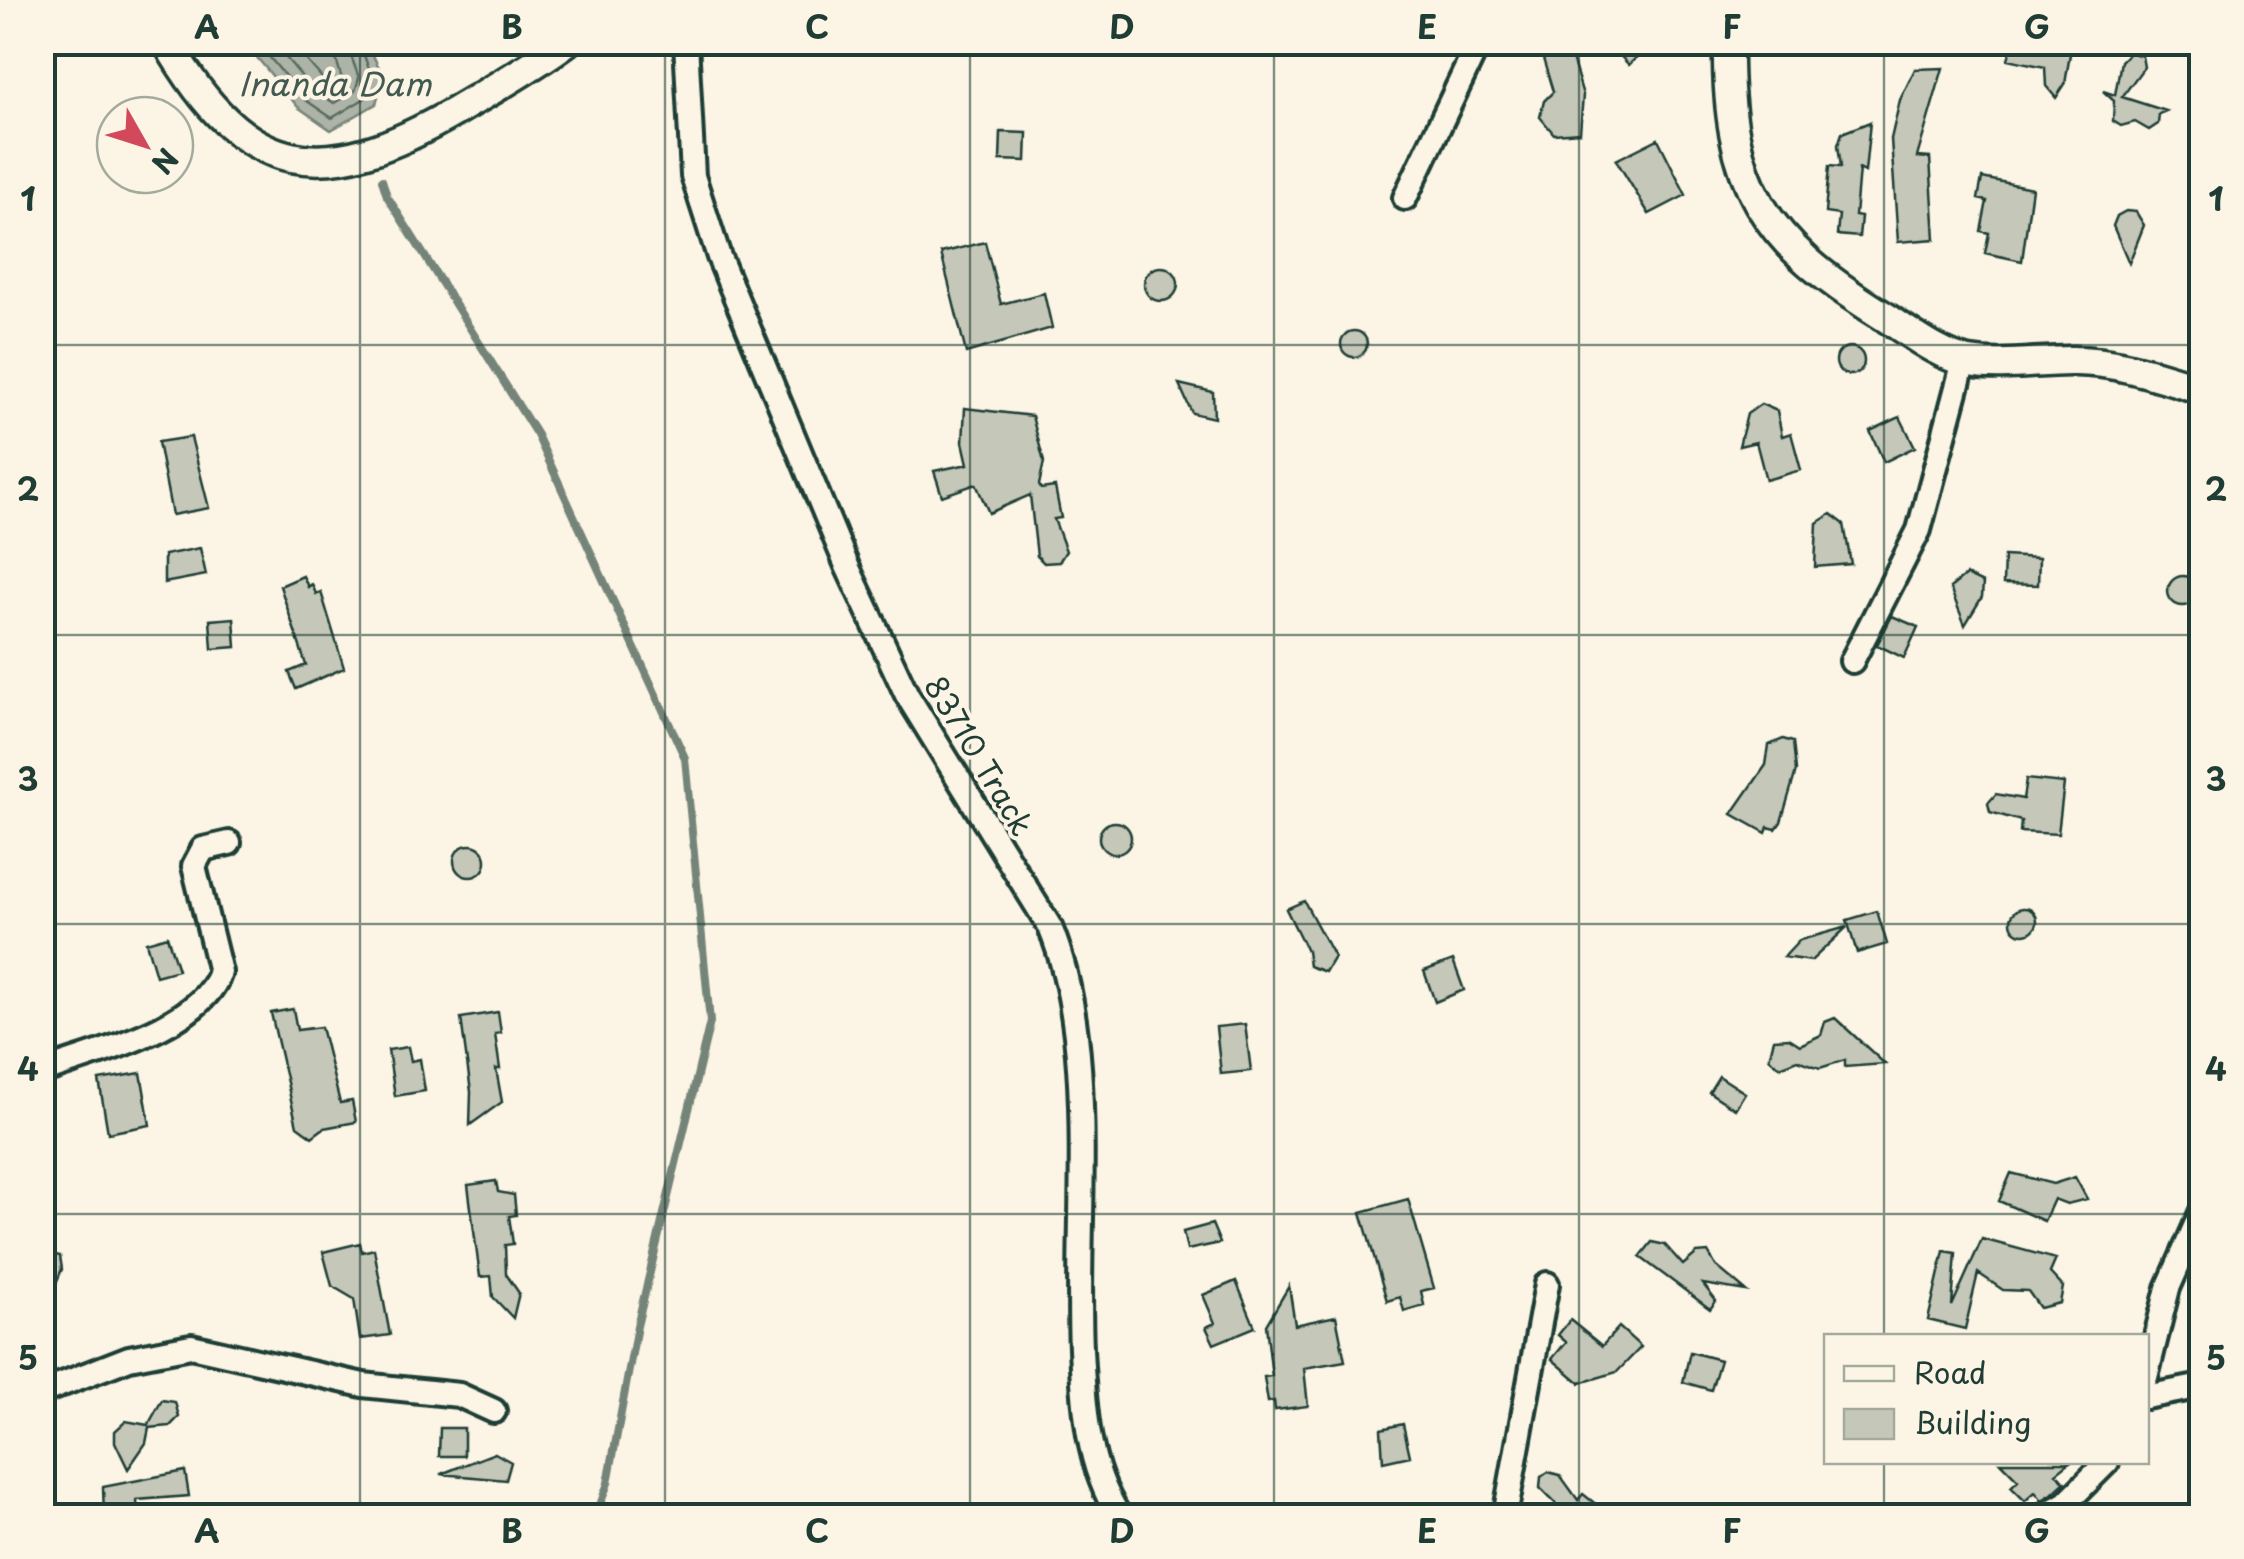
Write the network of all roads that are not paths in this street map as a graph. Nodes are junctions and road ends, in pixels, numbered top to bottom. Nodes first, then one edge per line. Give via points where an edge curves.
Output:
1 (167, 42) edge
2 (566, 42) edge
3 (686, 42) edge
4 (1479, 42) edge
5 (1728, 42) edge
6 (1405, 198) dead end
7 (1964, 361) junction
8 (2202, 388) edge
9 (1852, 661) dead end
10 (229, 843) dead end
11 (42, 1072) edge
12 (2202, 1211) edge
13 (1547, 1284) dead end
14 (2149, 1365) edge
15 (2202, 1386) edge
16 (42, 1392) edge
17 (2149, 1396) edge
18 (494, 1411) dead end
19 (2104, 1464) edge
20 (1119, 1516) edge
21 (1505, 1516) edge
22 (2043, 1516) edge

1 - 2 street via 211,110 240,136 308,162 379,151
3 - 20 street, 83710 Track via 693,176 719,257 907,696 1050,927 1066,965 1077,1065 1084,1399 1093,1461
4 - 6 street
5 - 7 street via 1736,152 1757,206 1813,268
7 - 8 street via 2105,362
7 - 9 street via 1919,530
10 - 11 street via 203,849 194,866 220,972 206,996 154,1031
12 - 14 street via 2168,1288
13 - 21 street
15 - 17 street
16 - 18 street via 129,1358 191,1346 363,1385 459,1395
19 - 22 street via 2065,1504

